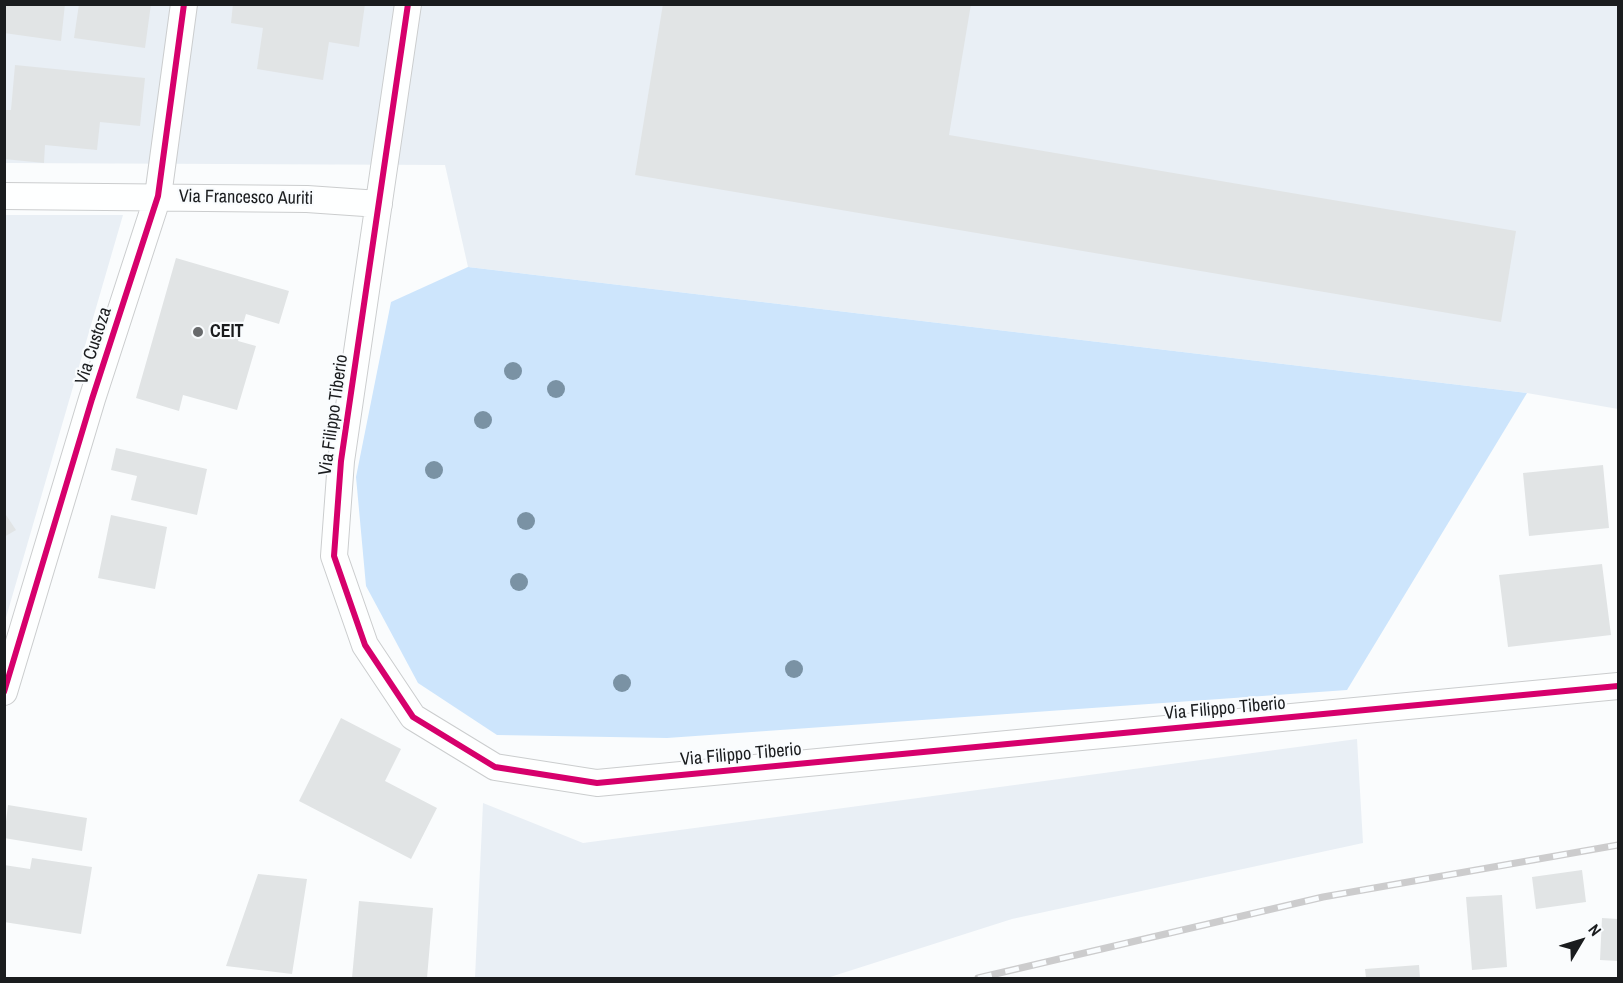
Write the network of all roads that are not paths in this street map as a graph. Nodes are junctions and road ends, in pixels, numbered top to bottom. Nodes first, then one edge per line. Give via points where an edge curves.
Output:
1 (184, 4) edge
2 (408, 4) edge
3 (4, 196) edge
4 (158, 196) junction
5 (379, 204) junction
6 (1618, 686) edge
7 (4, 692) edge

1 - 4 street, Via Custoza
2 - 5 street, Via Filippo Tiberio
3 - 4 street, Via Francesco Auriti
4 - 5 street, Via Francesco Auriti
4 - 7 street, Via Custoza
5 - 6 street, Via Filippo Tiberio via 341,461 334,556 365,645 413,717 495,767 597,783

